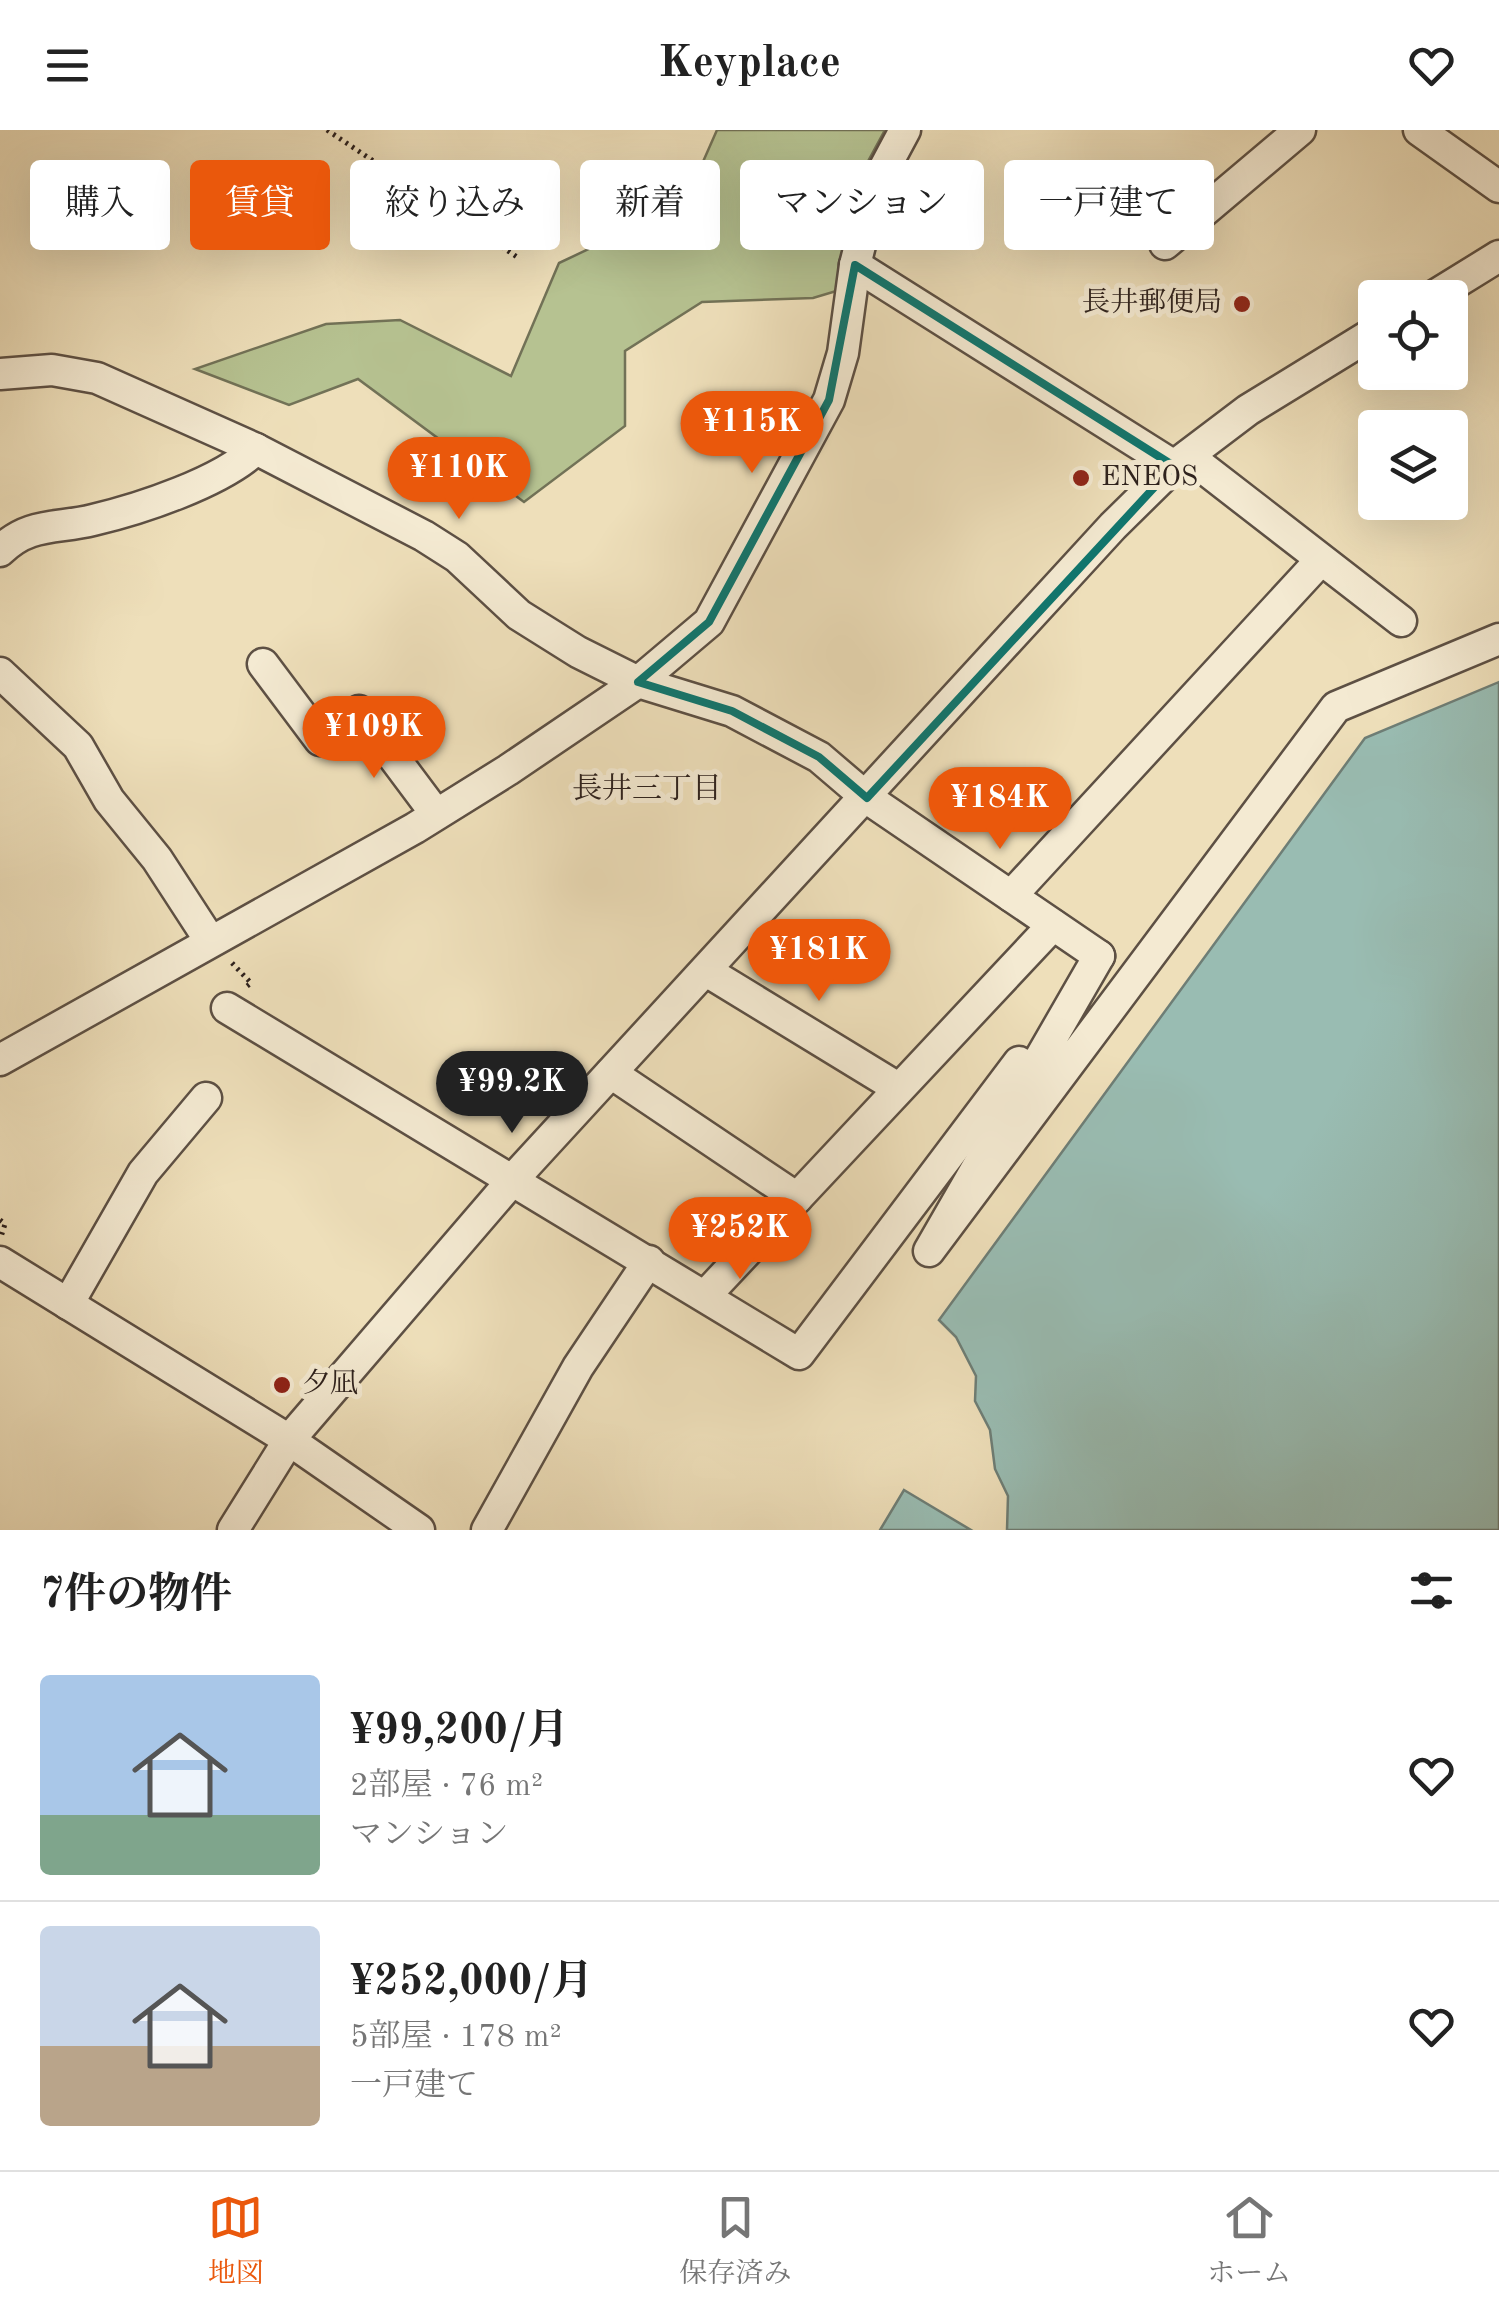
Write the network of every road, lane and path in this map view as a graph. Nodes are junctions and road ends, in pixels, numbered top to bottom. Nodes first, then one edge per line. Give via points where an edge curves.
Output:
1 (327, 130) edge
2 (906, 130) edge
3 (1300, 130) edge
4 (1419, 130) edge
5 (1499, 186) edge
6 (1214, 203) edge
7 (1499, 256) edge
8 (517, 257) dead end
9 (855, 265) junction
10 (1460, 280) edge
11 (1358, 342) edge
12 (0, 374) edge
13 (256, 449) junction
14 (1181, 461) junction
15 (0, 551) edge
16 (1319, 562) junction
17 (1401, 622) dead end
18 (1499, 639) edge
19 (264, 664) dead end
20 (0, 673) edge
21 (638, 682) junction
22 (868, 798) junction
23 (436, 814) junction
24 (1011, 896) junction
25 (1053, 925) junction
26 (209, 939) junction
27 (1099, 956) junction
28 (708, 972) junction
29 (227, 1008) joint
30 (0, 1060) edge
31 (611, 1073) junction
32 (898, 1088) junction
33 (206, 1098) dead end
34 (513, 1180) junction
35 (797, 1198) junction
36 (0, 1220) edge
37 (0, 1240) edge
38 (648, 1261) junction
39 (0, 1262) edge
40 (705, 1296) junction
41 (68, 1304) junction
42 (289, 1440) junction
43 (234, 1530) edge
44 (418, 1530) edge
45 (487, 1530) edge

1 - 8 path
2 - 9 street via 875,186
3 - 6 street
4 - 5 street
7 - 10 street
9 - 14 street
9 - 21 street via 829,400 708,622
11 - 14 street via 1248,410
12 - 13 street via 52,370 97,378
13 - 15 street via 206,481 91,521 40,525
13 - 21 street via 424,536 520,614
14 - 16 street
14 - 22 street via 1113,526
16 - 17 street
16 - 24 street
18 - 27 street via 1336,707 929,1250
19 - 23 street via 320,740 359,711
20 - 26 street via 78,746
21 - 22 street via 732,711 819,757
21 - 23 street
22 - 24 street
22 - 28 street
23 - 26 street
24 - 25 street
25 - 27 street
25 - 32 street
26 - 29 path via 251,982
26 - 30 street
27 - 40 street via 799,1354
28 - 31 street
28 - 32 street
29 - 34 street
31 - 34 street
31 - 35 street
32 - 35 street
33 - 41 street via 143,1174
34 - 38 street
34 - 42 street
35 - 40 street
36 - 37 path
38 - 40 street
38 - 45 street via 578,1367
39 - 41 street
41 - 42 street
42 - 43 street
42 - 44 street

